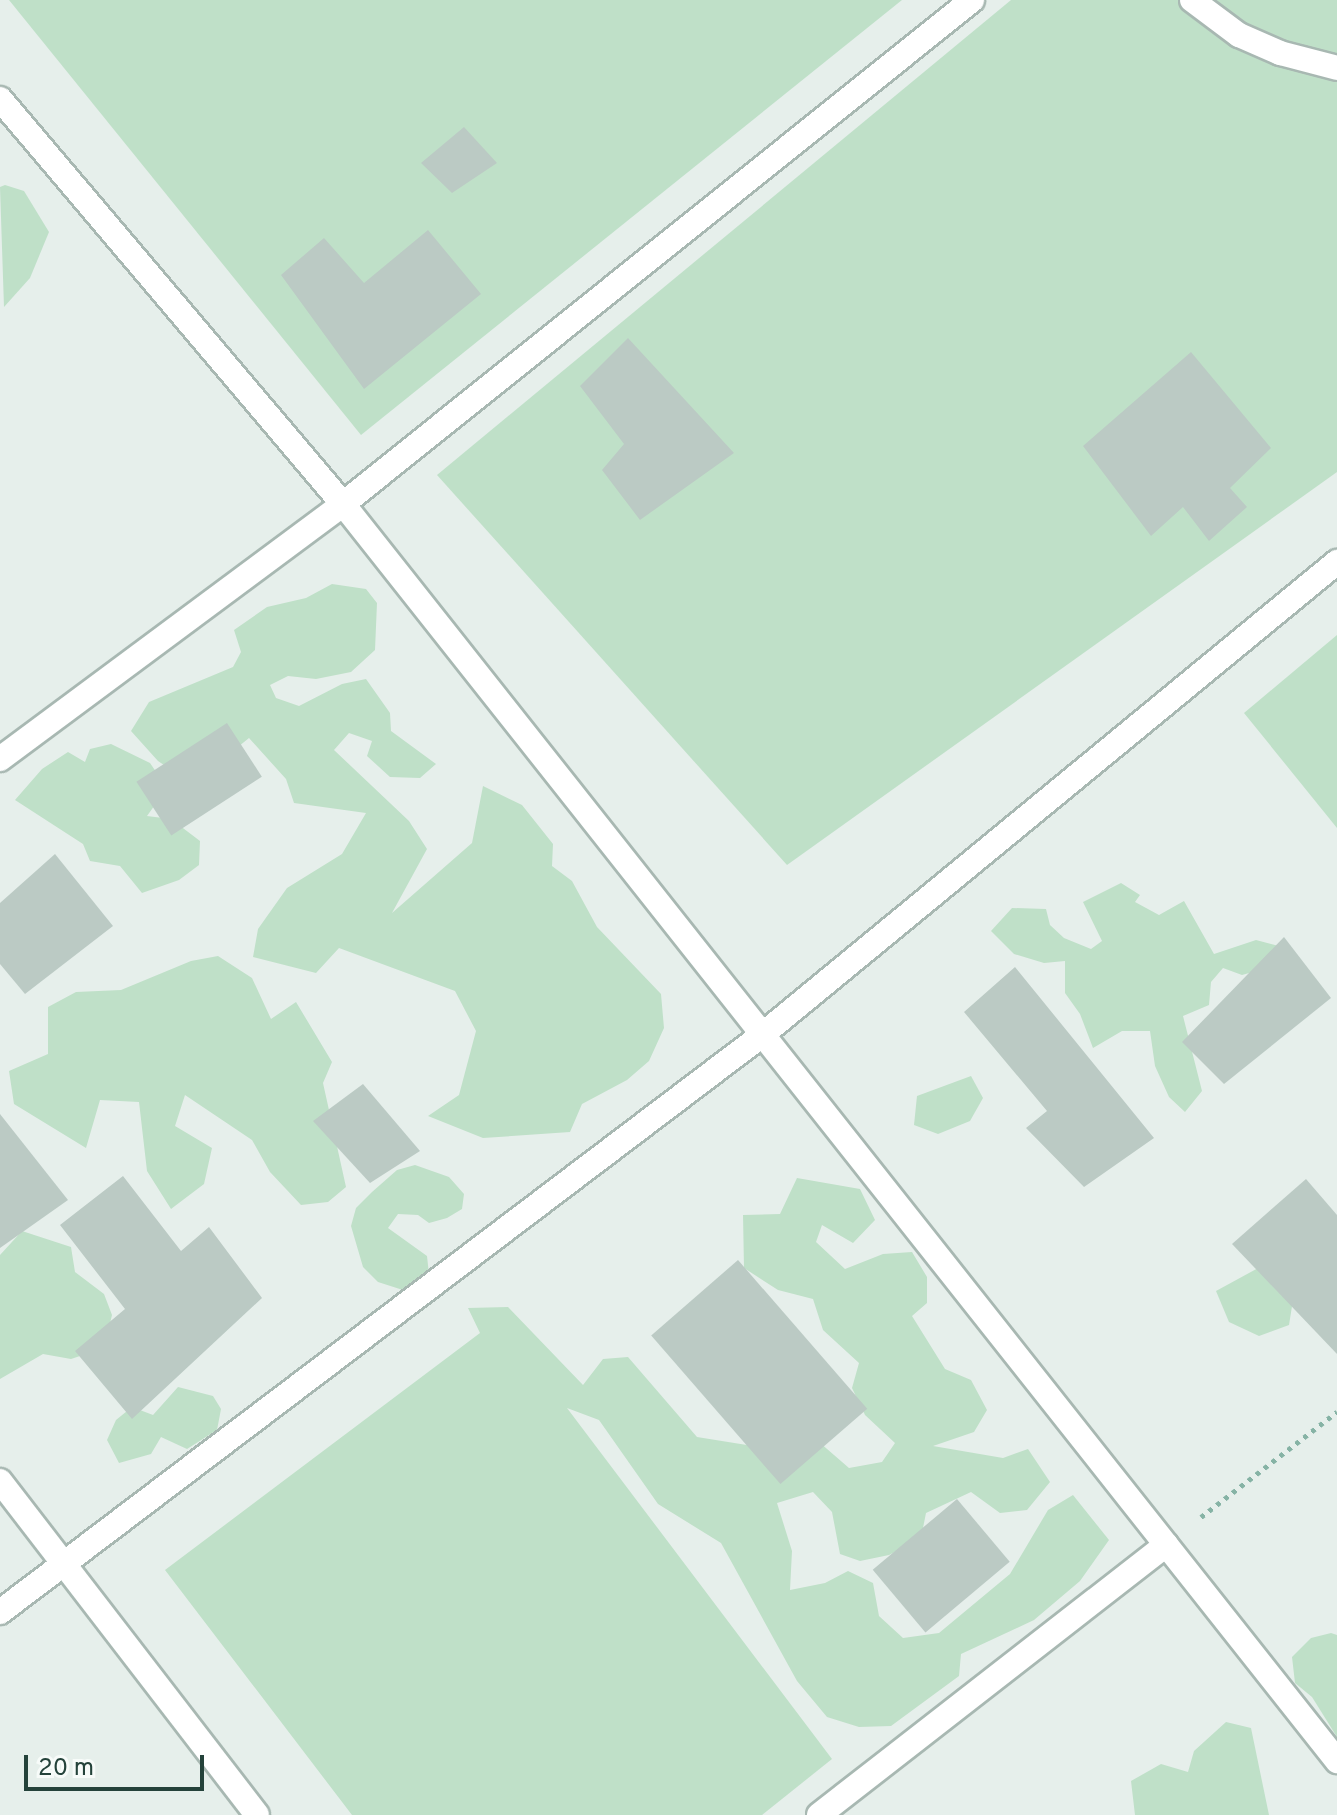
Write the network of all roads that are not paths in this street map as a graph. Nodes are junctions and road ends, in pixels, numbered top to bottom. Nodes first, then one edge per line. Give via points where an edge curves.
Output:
1 (972, 0) edge
2 (1192, 0) edge
3 (1337, 68) edge
4 (0, 99) edge
5 (343, 504) junction
6 (1337, 562) edge
7 (0, 759) edge
8 (762, 1035) junction
9 (0, 1481) edge
10 (1166, 1545) junction
11 (65, 1562) junction
12 (0, 1612) edge
13 (1337, 1761) edge
14 (257, 1815) edge
15 (819, 1815) edge

1 - 5 street
2 - 3 street via 1239,35
4 - 5 street
5 - 7 street
5 - 8 street
6 - 8 street
8 - 10 street
8 - 11 street
9 - 11 street
10 - 13 street
10 - 15 street
11 - 12 street
11 - 14 street

